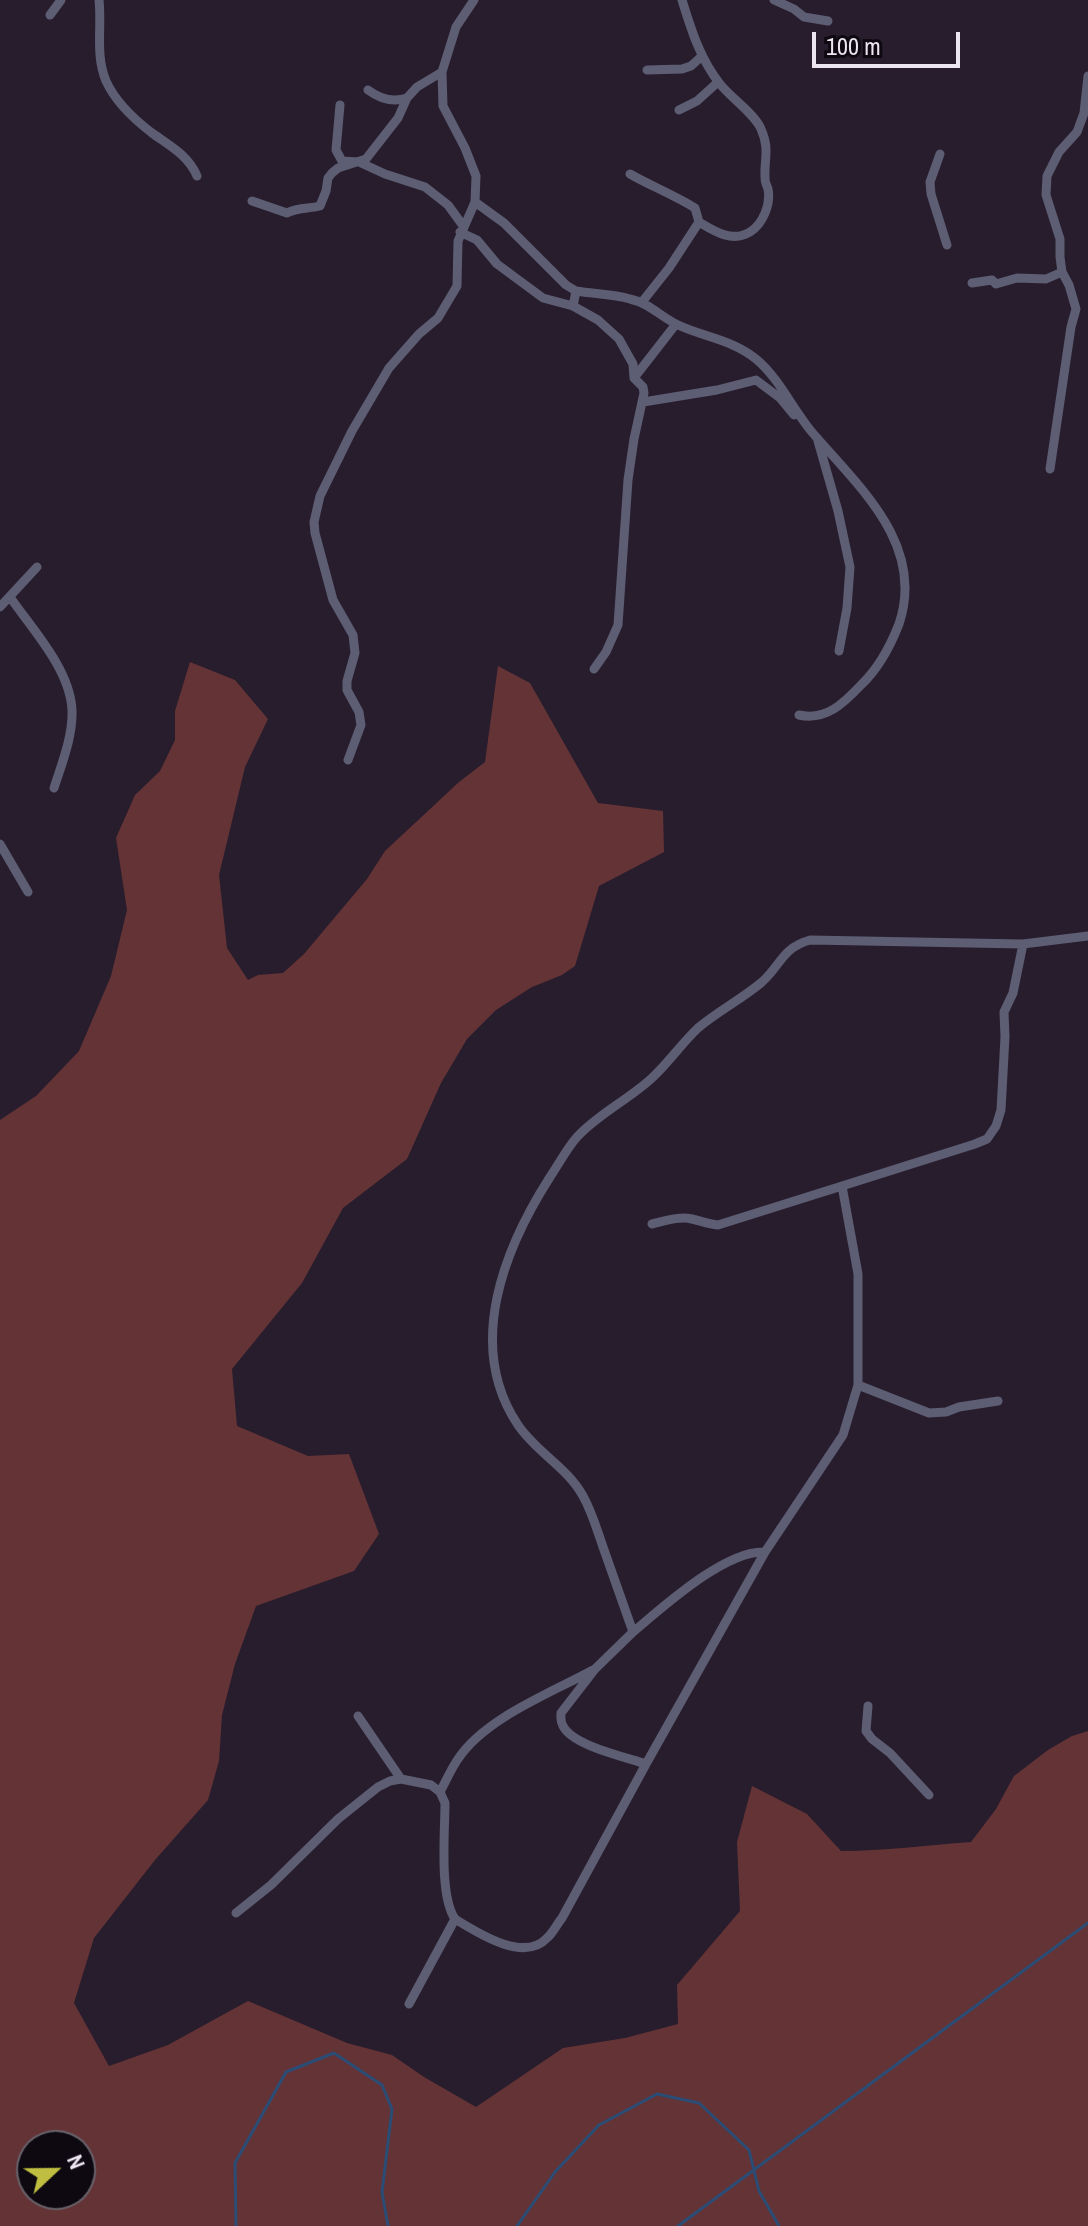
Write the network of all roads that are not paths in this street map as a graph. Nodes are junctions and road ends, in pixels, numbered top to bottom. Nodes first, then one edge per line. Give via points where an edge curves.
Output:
1 (61, 0) edge
2 (99, 0) edge
3 (474, 0) edge
4 (774, 0) edge
5 (683, 1) edge
6 (50, 15) dead end
7 (828, 21) dead end
8 (702, 56) junction
9 (647, 70) dead end
10 (442, 72) junction
11 (1088, 76) edge
12 (718, 82) junction
13 (368, 90) dead end
14 (407, 98) junction
15 (340, 105) dead end
16 (679, 110) dead end
17 (940, 154) dead end
18 (359, 162) junction
19 (630, 174) dead end
20 (197, 176) dead end
21 (252, 201) dead end
22 (475, 202) junction
23 (699, 222) junction
24 (462, 230) junction
25 (947, 245) dead end
26 (1062, 272) junction
27 (972, 283) dead end
28 (576, 291) junction
29 (642, 302) junction
30 (573, 306) junction
31 (676, 324) junction
32 (766, 368) junction
33 (634, 378) junction
34 (756, 380) junction
35 (643, 402) junction
36 (808, 428) junction
37 (817, 438) junction
38 (1050, 469) dead end
39 (37, 567) dead end
40 (10, 597) junction
41 (0, 607) edge
42 (839, 651) dead end
43 (594, 669) dead end
44 (799, 715) dead end
45 (348, 760) dead end
46 (54, 788) dead end
47 (0, 844) edge
48 (28, 892) dead end
49 (1088, 936) edge
50 (1023, 944) junction
51 (842, 1186) junction
52 (652, 1224) dead end
53 (858, 1385) junction
54 (998, 1401) dead end
55 (765, 1552) junction
56 (633, 1632) junction
57 (595, 1669) junction
58 (868, 1706) dead end
59 (358, 1716) dead end
60 (646, 1764) junction
61 (401, 1779) junction
62 (440, 1792) junction
63 (929, 1795) dead end
64 (236, 1913) dead end
65 (455, 1919) junction
66 (409, 2004) dead end

1 - 6 street
2 - 20 street via 99,49 107,83 132,116 186,158
3 - 10 street via 456,27
4 - 7 street via 804,17
5 - 8 street
8 - 9 street via 682,69
8 - 12 street
10 - 14 street
10 - 22 street via 443,106 476,176
11 - 26 street via 1077,132 1047,176
12 - 16 street
12 - 23 street via 760,125 766,140 767,209 751,232 737,237
13 - 14 street via 390,100
14 - 18 street via 388,132
15 - 18 street via 336,150 342,161
17 - 25 street via 930,182
18 - 21 street via 332,173 320,206 287,213
18 - 24 street via 425,187 448,205
19 - 23 street via 695,208
22 - 24 street
22 - 28 street
23 - 29 street
24 - 30 street via 543,298
24 - 45 street via 457,286 438,318 389,368 316,508 315,533 329,588 353,635 347,690 361,725
26 - 27 street via 1041,279
26 - 38 street via 1076,309
28 - 29 street
28 - 30 street
29 - 31 street
30 - 33 street via 619,339 633,364
31 - 32 street via 742,349
31 - 33 street
32 - 34 street
32 - 36 street
33 - 35 street via 643,387
34 - 35 street
34 - 36 street
35 - 43 street via 628,480 618,625
36 - 37 street
37 - 42 street via 850,567
37 - 44 street via 889,528 905,572 905,598 894,637 876,670 846,701 824,714
39 - 40 street
40 - 41 street
40 - 46 street via 67,685 72,710
47 - 48 street
49 - 50 street
50 - 51 street via 1004,1012 1001,1110 987,1139
50 - 56 street via 795,944 759,985 697,1030 655,1076 576,1137 531,1207 498,1285 494,1366 517,1424 568,1474 592,1514
51 - 52 street via 718,1225 689,1218
51 - 53 street via 858,1274
53 - 54 street via 929,1413
53 - 55 street via 843,1435
55 - 56 street via 740,1557 696,1581
55 - 60 street
56 - 57 street
57 - 60 street via 561,1713 563,1726 582,1742
57 - 62 street via 529,1702 478,1736 458,1758
58 - 63 street via 866,1731
59 - 61 street
60 - 65 street via 546,1940 513,1948
61 - 62 street
61 - 64 street via 378,1787 348,1811
62 - 65 street via 445,1803 448,1902
65 - 66 street

